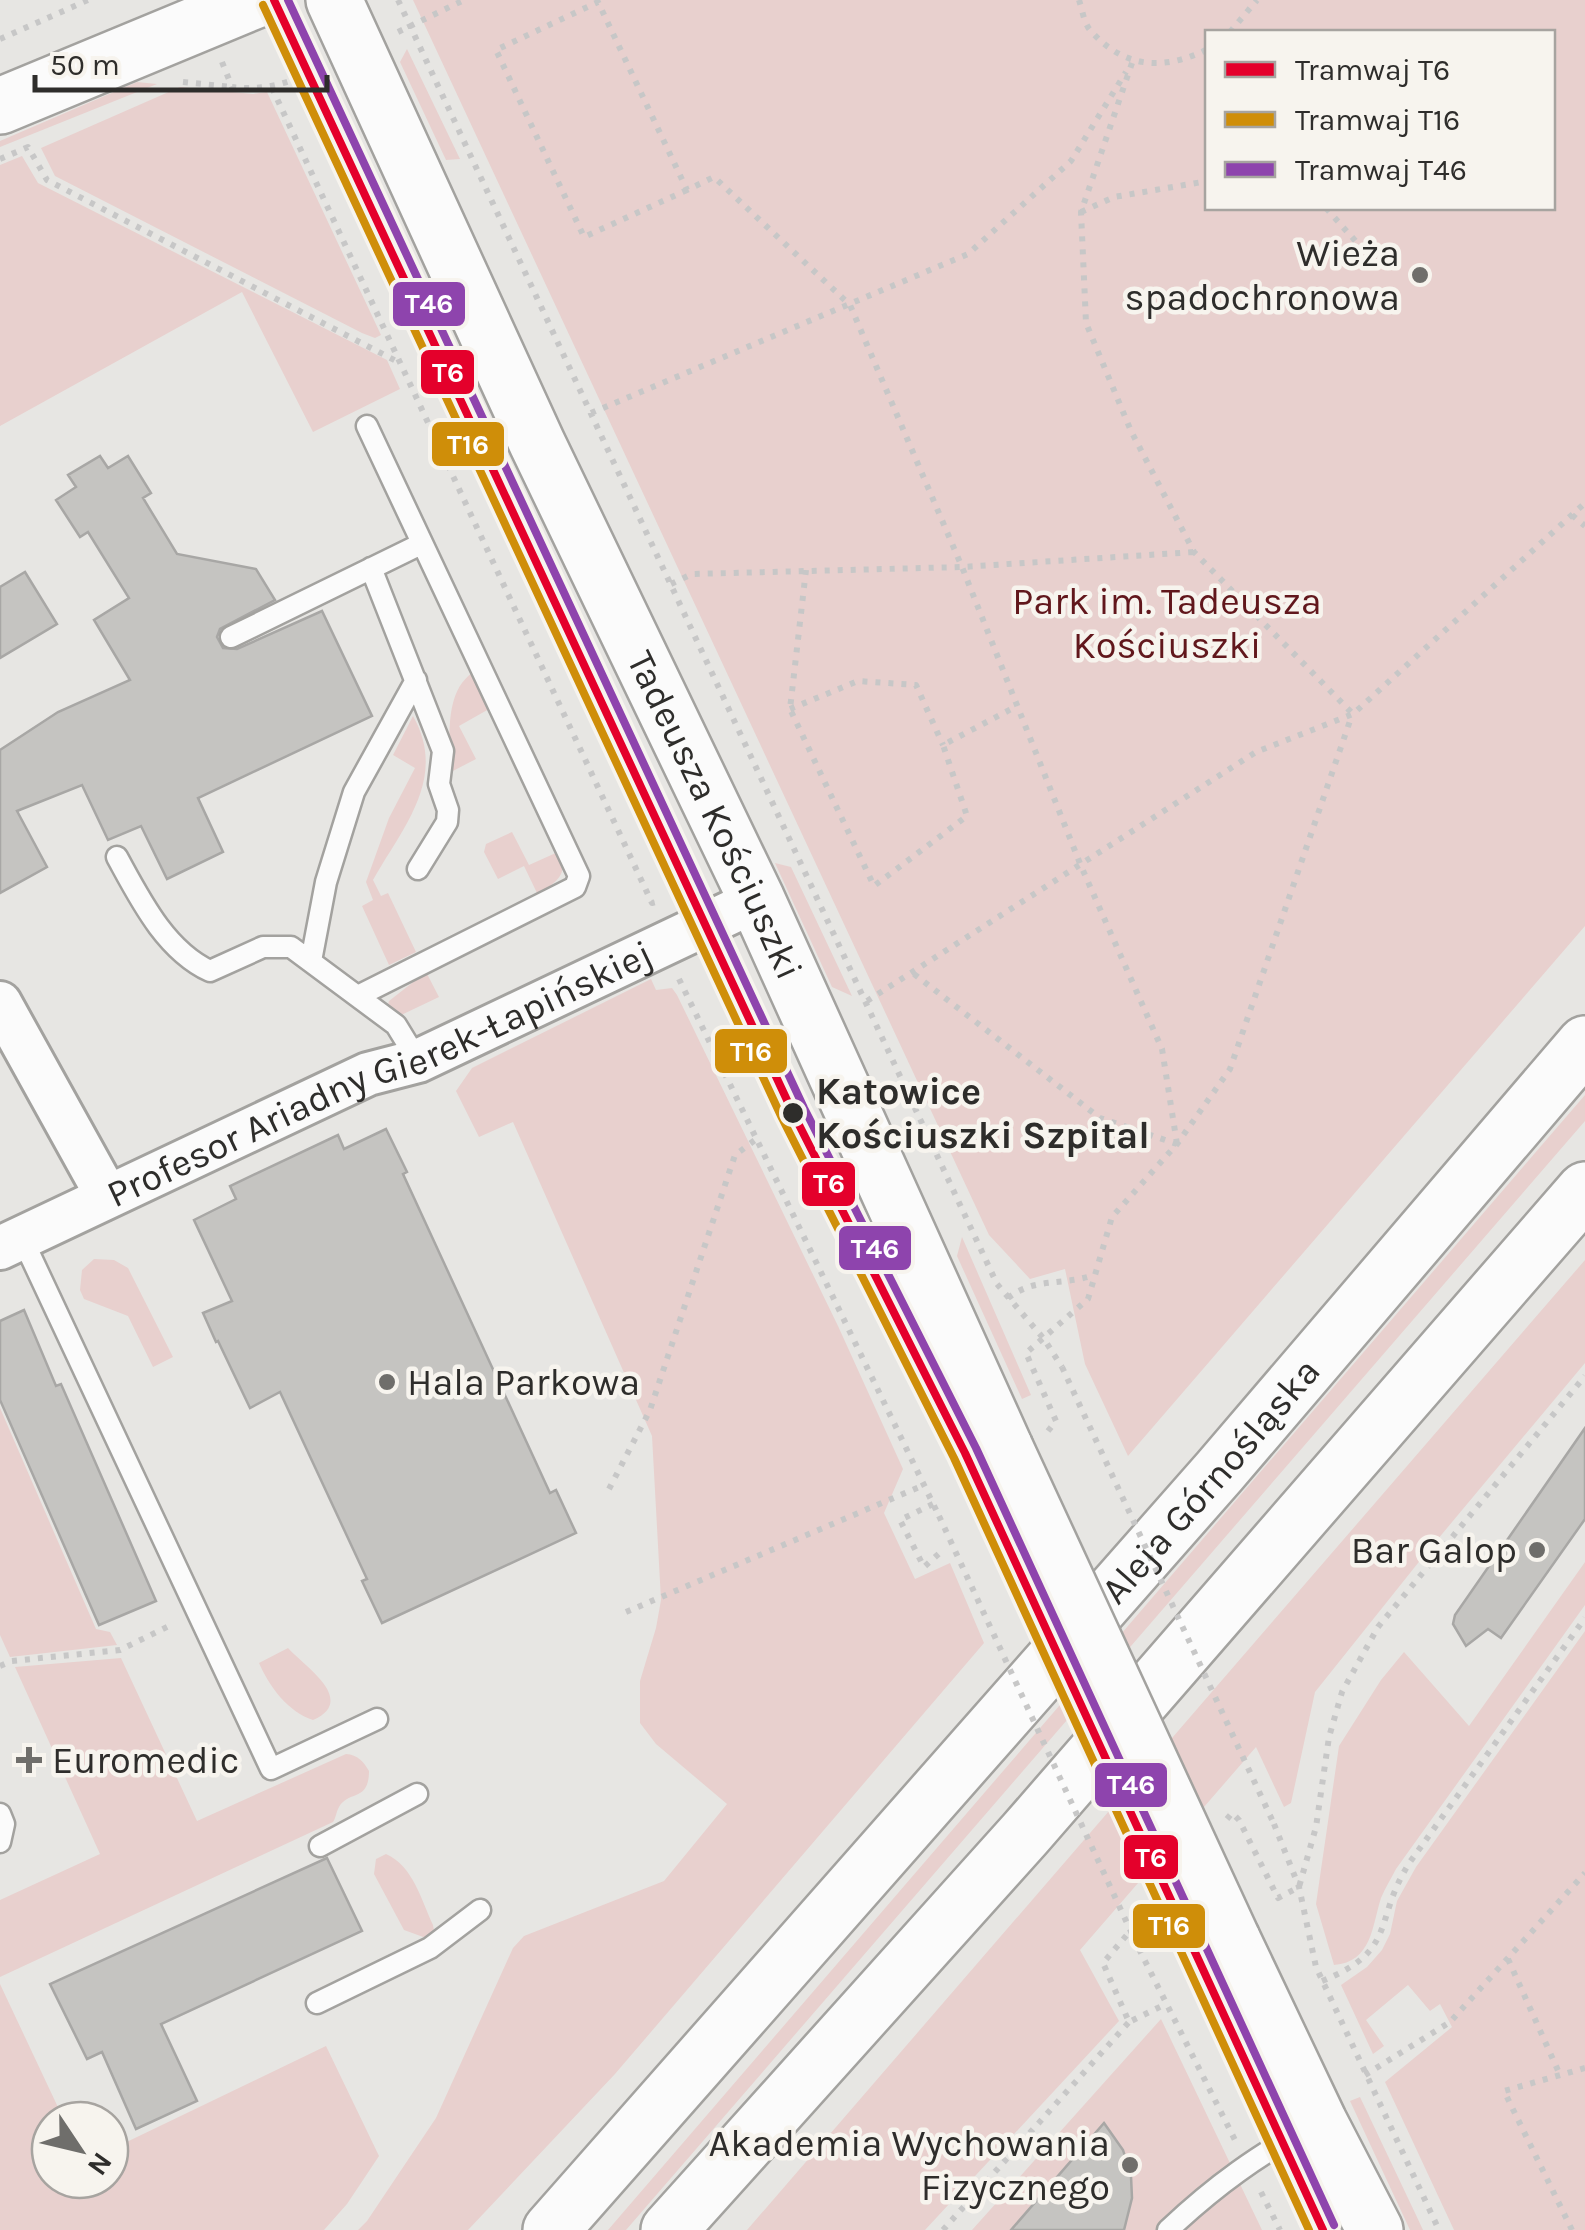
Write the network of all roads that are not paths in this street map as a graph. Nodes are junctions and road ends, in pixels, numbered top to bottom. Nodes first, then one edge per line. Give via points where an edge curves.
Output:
1 (256, 0) edge
2 (334, 0) edge
3 (14, 126) edge
4 (367, 426) dead end
5 (421, 544) junction
6 (370, 568) junction
7 (231, 637) dead end
8 (416, 680) junction
9 (117, 858) dead end
10 (418, 869) dead end
11 (757, 900) junction
12 (311, 961) junction
13 (358, 996) junction
14 (0, 1003) edge
15 (1585, 1044) edge
16 (418, 1060) junction
17 (1585, 1190) edge
18 (107, 1196) junction
19 (11, 1243) edge
20 (377, 1719) dead end
21 (417, 1794) dead end
22 (0, 1814) edge
23 (0, 1842) edge
24 (320, 1846) dead end
25 (480, 1910) dead end
26 (316, 2003) dead end
27 (1319, 2122) junction
28 (551, 2230) edge
29 (669, 2230) edge
30 (1168, 2230) edge
31 (1375, 2230) edge

1 - 3 main road
2 - 11 main road, Tadeusza Kościuszki
4 - 5 lane
5 - 6 lane
5 - 13 lane via 578,876 575,887
6 - 7 lane
6 - 8 lane
8 - 10 lane via 443,751 439,784 448,810
8 - 12 lane via 354,792
9 - 12 lane via 148,914 194,964 210,971 277,944
11 - 16 street, Profesor Ariadny Gierek-Łapińskiej
11 - 27 main road, Tadeusza Kościuszki, bridge
12 - 13 lane
13 - 16 lane via 396,1025
14 - 18 street
15 - 28 main road, Aleja Górnośląska
16 - 18 street, Profesor Ariadny Gierek-Łapińskiej via 368,1074
17 - 29 main road via 1026,1834
18 - 19 street, Profesor Ariadny Gierek-Łapińskiej
19 - 20 lane via 271,1770
21 - 24 lane
22 - 23 lane
25 - 26 lane via 430,1948
27 - 30 lane via 1212,2188
27 - 31 main road, Tadeusza Kościuszki

